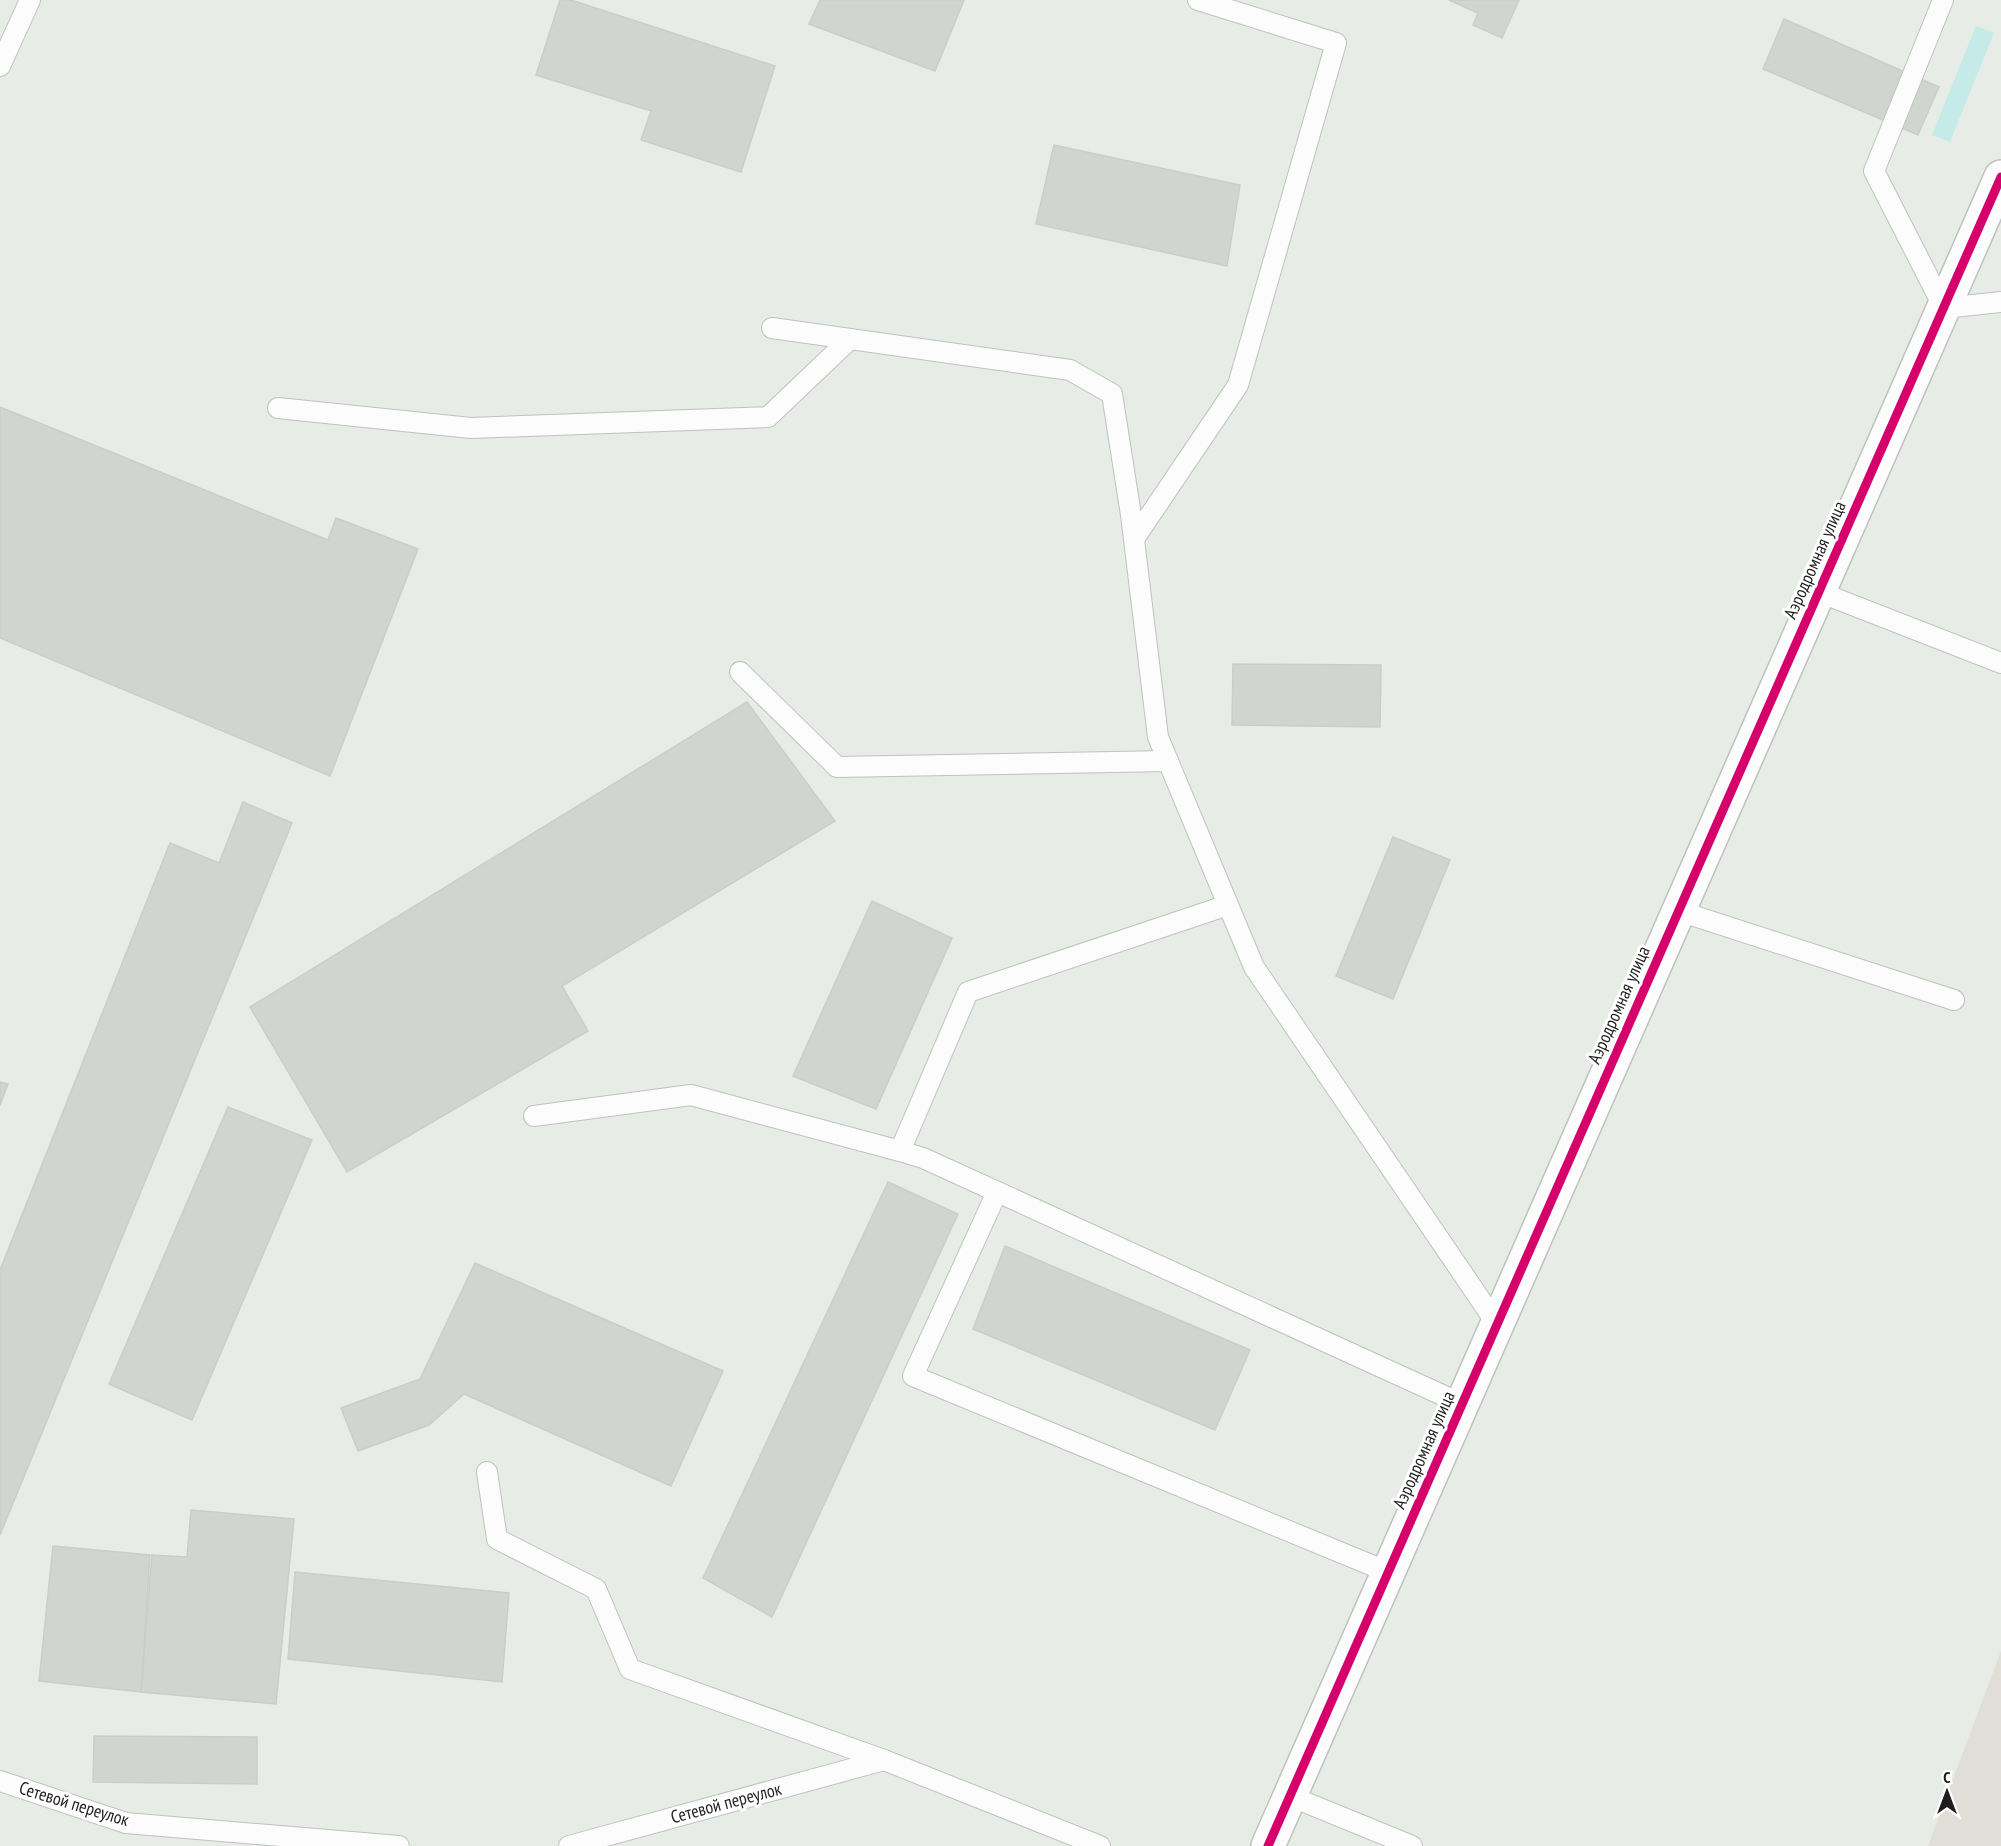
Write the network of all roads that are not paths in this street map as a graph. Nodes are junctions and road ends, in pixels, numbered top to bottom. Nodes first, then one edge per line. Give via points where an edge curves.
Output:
1 (30, 0) edge
2 (1198, 0) edge
3 (1943, 0) edge
4 (0, 66) edge
5 (2001, 177) edge
6 (2001, 302) edge
7 (1944, 308) junction
8 (771, 328) dead end
9 (850, 339) junction
10 (278, 408) dead end
11 (1134, 539) junction
12 (1819, 592) junction
13 (2001, 663) edge
14 (740, 672) dead end
15 (1168, 761) junction
16 (1228, 905) junction
17 (1679, 911) junction
18 (1954, 1000) dead end
19 (534, 1116) dead end
20 (900, 1151) junction
21 (997, 1192) junction
22 (1497, 1324) junction
23 (1462, 1404) junction
24 (487, 1472) dead end
25 (1388, 1572) junction
26 (884, 1760) junction
27 (0, 1781) edge
28 (1290, 1796) junction
29 (399, 1846) edge
30 (568, 1846) edge
31 (1100, 1846) edge
32 (1268, 1846) edge
33 (1412, 1846) edge

1 - 4 lane
2 - 11 lane via 1336,43 1238,385
3 - 7 lane via 1874,171
5 - 7 street, Аэродромная улица
6 - 7 lane
7 - 12 street, Аэродромная улица
8 - 9 lane
9 - 10 lane via 768,417 471,428
9 - 11 lane via 1070,370 1112,393
11 - 15 lane via 1158,737
12 - 13 lane
12 - 17 street, Аэродромная улица
14 - 15 lane via 837,767
15 - 16 lane
16 - 20 lane via 968,992
16 - 22 lane via 1254,967
17 - 18 lane
17 - 22 street, Аэродромная улица
19 - 20 lane via 691,1095
20 - 21 lane
21 - 23 lane
21 - 25 lane via 913,1376
22 - 23 street, Аэродромная улица
23 - 25 street, Аэродромная улица
24 - 26 lane via 497,1539 596,1589 630,1669
25 - 28 street, Аэродромная улица
26 - 30 lane, Сетевой переулок
26 - 31 lane
27 - 29 lane, Сетевой переулок via 126,1823
28 - 32 street, Аэродромная улица
28 - 33 lane

